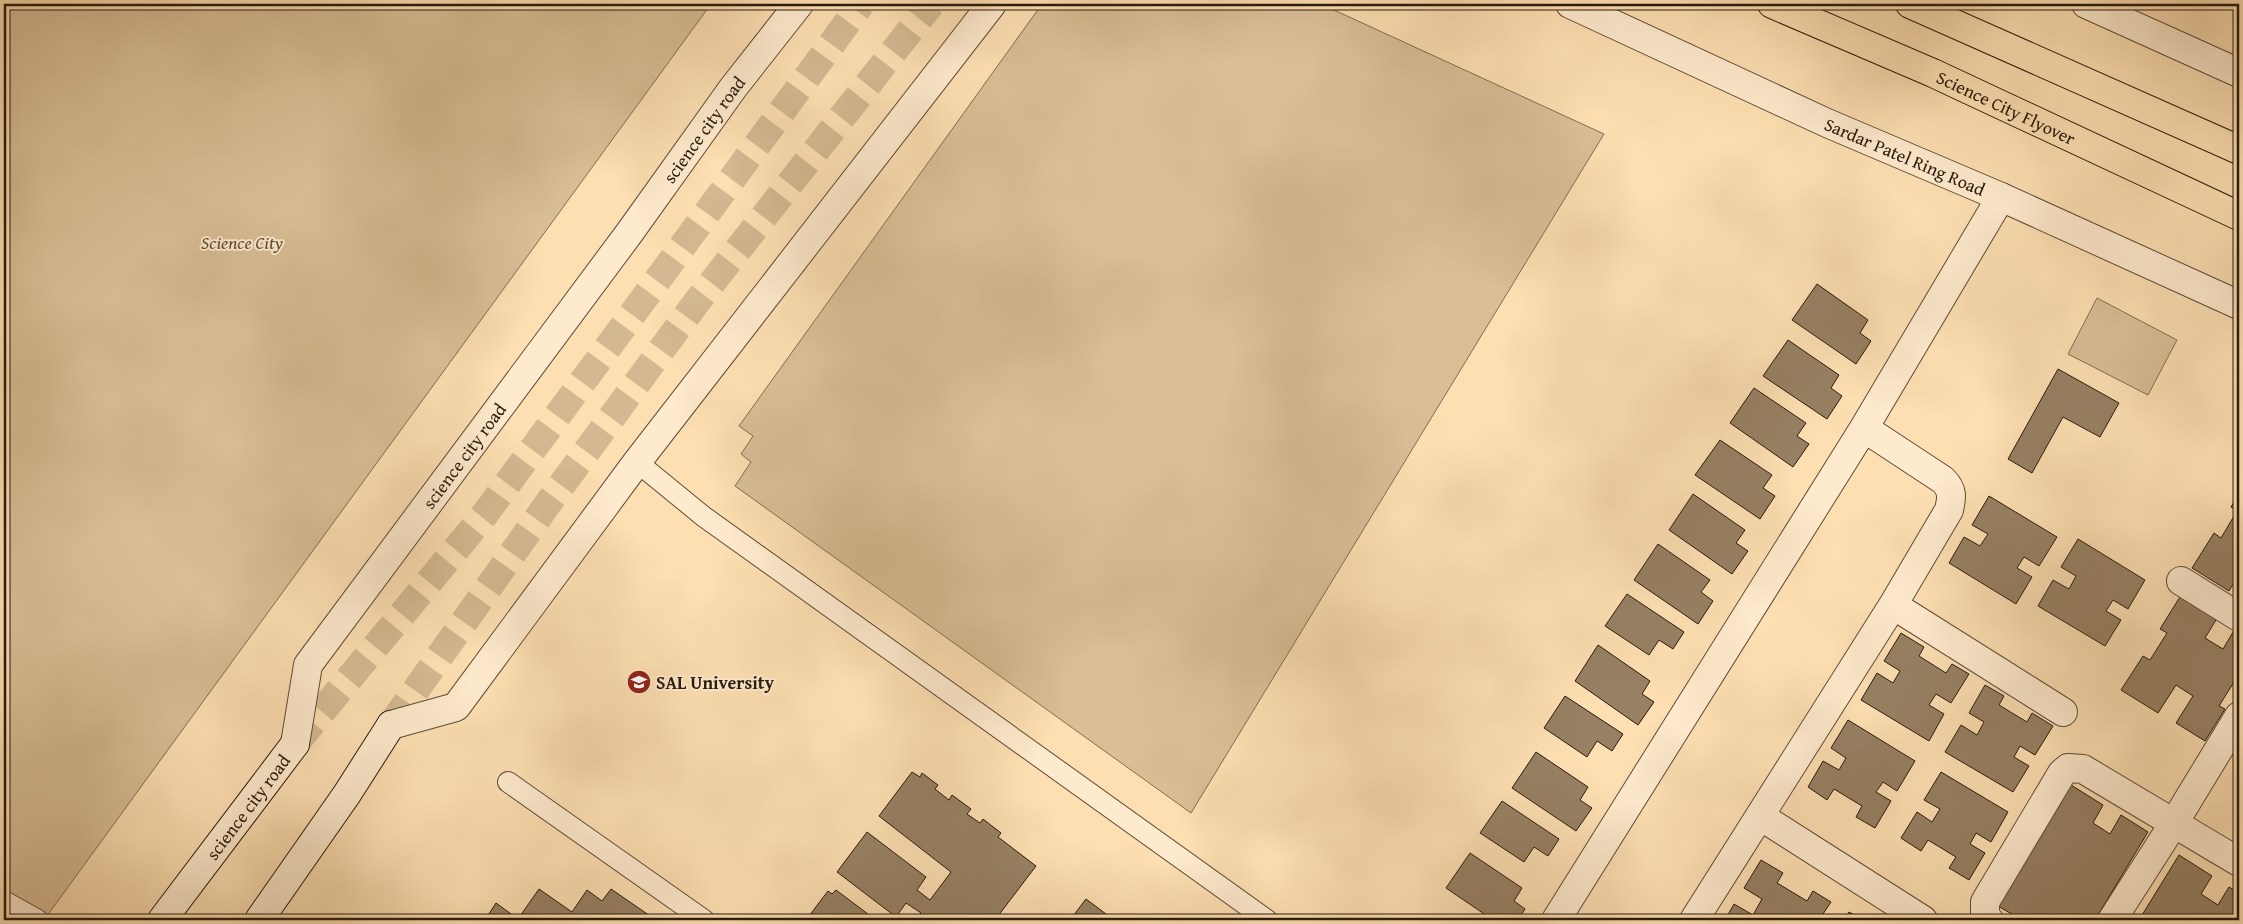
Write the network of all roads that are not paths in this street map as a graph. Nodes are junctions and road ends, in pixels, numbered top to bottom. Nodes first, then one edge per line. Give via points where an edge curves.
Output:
1 (799, 4) edge
2 (992, 4) edge
3 (1570, 4) edge
4 (1772, 4) edge
5 (1910, 4) edge
6 (2086, 4) edge
7 (2239, 73) edge
8 (2239, 150) edge
9 (2001, 197) junction
10 (2239, 216) edge
11 (2239, 305) edge
12 (1864, 428) junction
13 (638, 462) junction
14 (2182, 581) dead end
15 (1893, 604) junction
16 (2239, 617) edge
17 (2063, 712) dead end
18 (2239, 716) edge
19 (508, 782) dead end
20 (1760, 816) junction
21 (2174, 823) junction
22 (2239, 862) edge
23 (4, 901) edge
24 (38, 920) edge
25 (162, 920) edge
26 (258, 920) edge
27 (704, 920) edge
28 (1267, 920) edge
29 (1556, 920) edge
30 (1694, 920) edge
31 (1923, 920) edge
32 (1989, 920) edge
33 (2112, 920) edge

1 - 25 street, science city road via 733,88 308,665 295,744
2 - 13 street
3 - 9 street, Sardar Patel Ring Road via 1827,123
4 - 10 highway, Science City Flyover via 1933,73
5 - 8 highway
6 - 7 street
9 - 11 street, Sardar Patel Ring Road
9 - 12 street
12 - 15 street via 1951,487 1949,510
12 - 29 street
13 - 26 street via 456,707 391,725 347,794
13 - 28 lane via 703,516
14 - 16 street
15 - 17 street
15 - 20 street
18 - 21 street
19 - 27 lane
20 - 30 street
20 - 31 street
21 - 22 street
21 - 32 street via 2083,769 2068,768 1985,902 1985,916
21 - 33 street
23 - 24 lane

